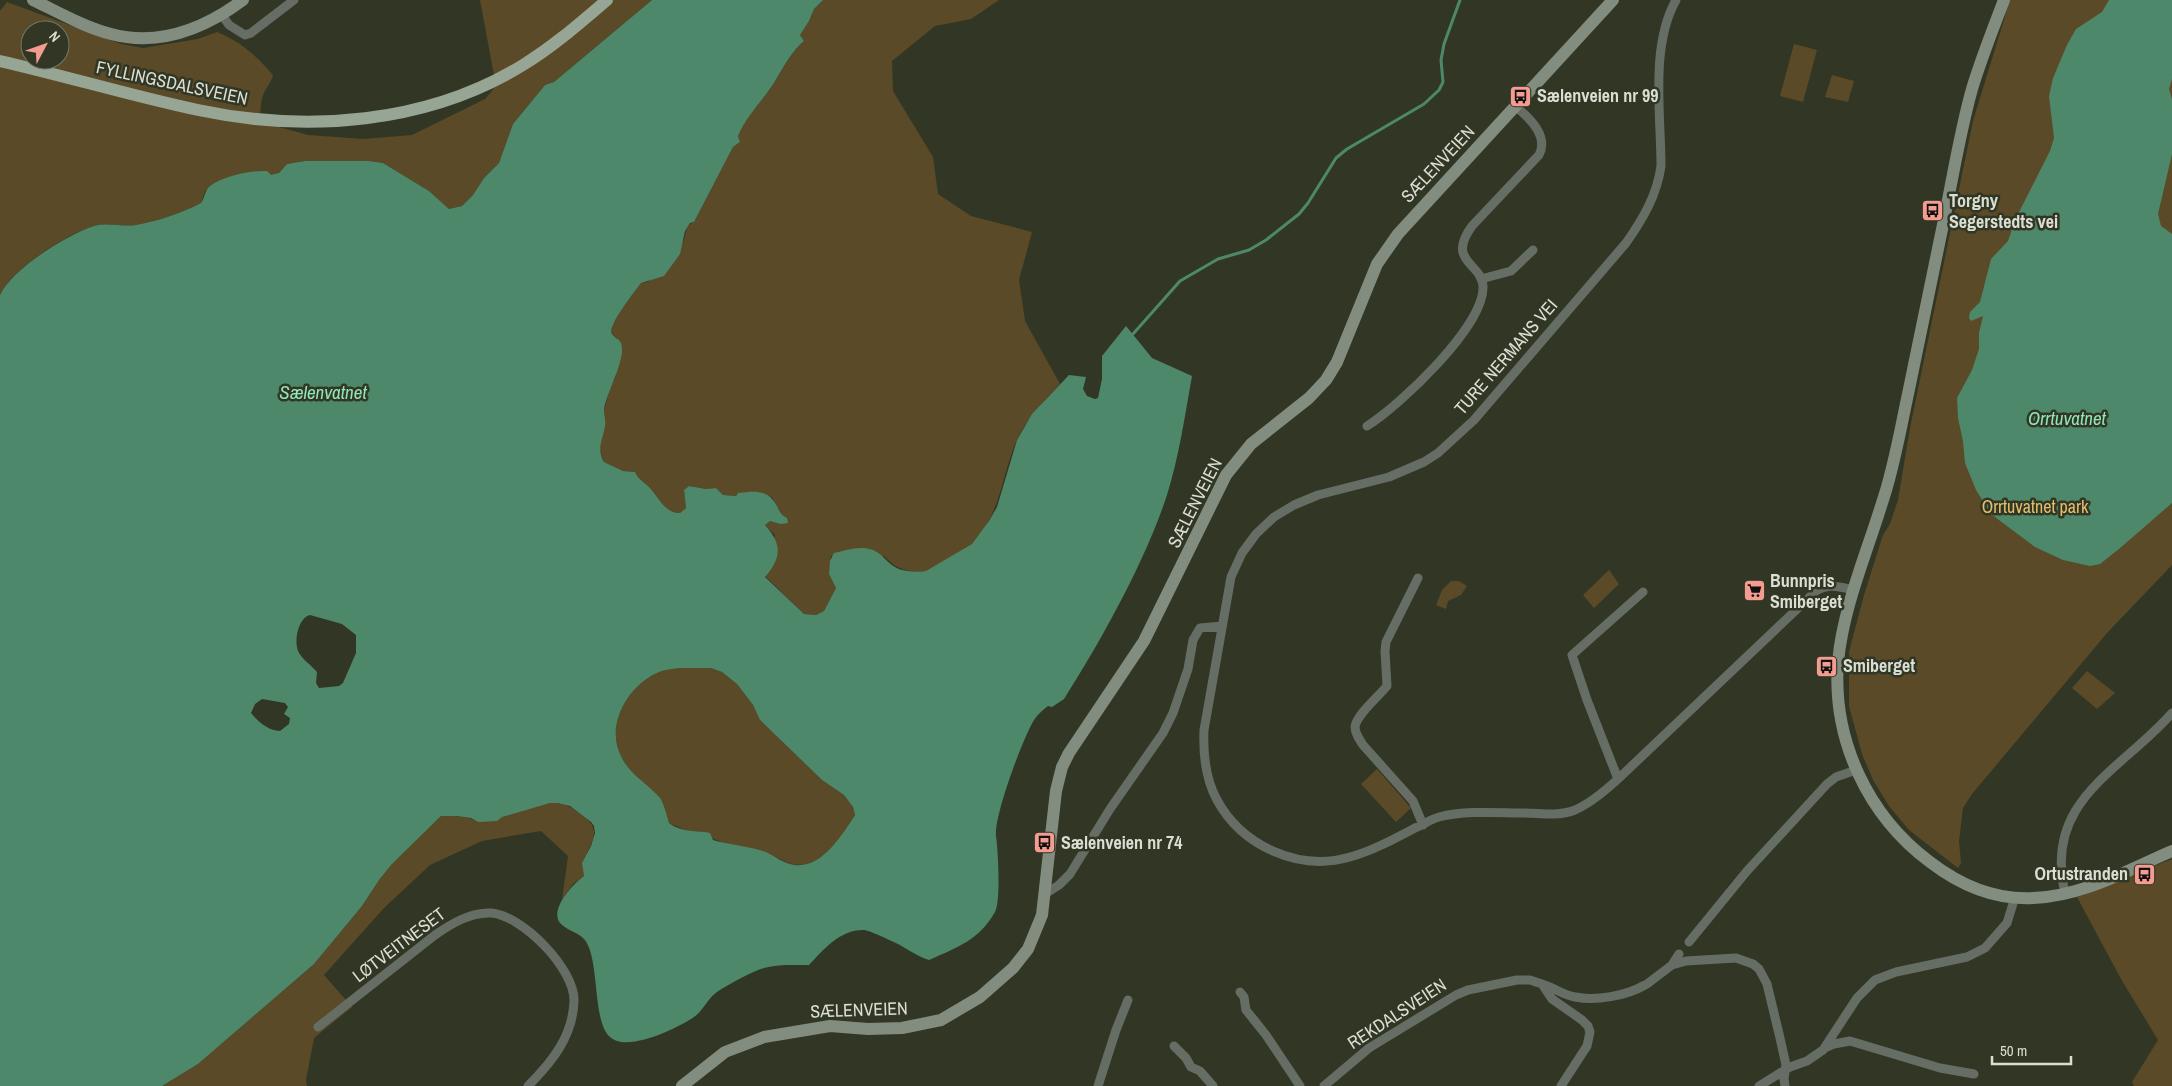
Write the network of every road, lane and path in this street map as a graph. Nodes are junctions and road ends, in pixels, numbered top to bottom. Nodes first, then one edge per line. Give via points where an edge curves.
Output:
1 (34, 0) edge
2 (243, 0) edge
3 (294, 0) edge
4 (607, 0) edge
5 (1613, 0) edge
6 (1676, 0) edge
7 (2004, 0) edge
8 (222, 15) junction
9 (0, 61) edge
10 (1516, 106) junction
11 (1533, 250) dead end
12 (1481, 279) junction
13 (1367, 426) dead end
14 (1418, 578) dead end
15 (1854, 590) junction
16 (1643, 592) dead end
17 (1222, 626) junction
18 (2172, 713) edge
19 (1856, 770) junction
20 (1618, 779) junction
21 (1423, 825) junction
22 (2172, 851) edge
23 (2065, 893) junction
24 (1045, 894) junction
25 (2015, 897) junction
26 (1689, 942) dead end
27 (1679, 954) dead end
28 (1672, 965) junction
29 (1542, 984) junction
30 (1240, 992) dead end
31 (1128, 1000) dead end
32 (318, 1027) dead end
33 (1174, 1046) dead end
34 (1823, 1050) junction
35 (1785, 1070) junction
36 (1974, 1074) dead end
37 (528, 1086) edge
38 (682, 1086) edge
39 (1098, 1086) edge
40 (1213, 1086) edge
41 (1300, 1086) edge
42 (1324, 1086) edge
43 (1561, 1086) edge
44 (1759, 1086) edge
45 (1785, 1086) edge

1 - 8 street via 109,34 139,39 188,32
2 - 8 street
3 - 8 street via 245,35 229,25
4 - 9 main road, FYLLINGSDALSVEIEN via 547,49 472,91 409,111 345,120 285,121 200,110
5 - 10 street, SÆLENVEIEN
6 - 17 street, TURE NERMANS VEI via 1666,25 1659,72 1659,179 1646,212 1626,243 1474,420 1438,453 1398,474 1318,495 1294,505 1274,517 1256,534 1242,553 1231,578
7 - 15 street via 1972,90 1892,469
10 - 12 street via 1534,125 1540,135 1542,149 1464,237 1462,245 1467,260
10 - 24 street, SÆLENVEIEN via 1388,246 1326,380 1309,398 1250,444 1226,474 1144,641 1062,767 1054,803
11 - 12 street via 1511,271
12 - 13 street via 1482,298 1477,310 1446,354 1385,415
14 - 21 street via 1386,642 1387,686 1360,715 1355,727 1363,744 1413,801
15 - 19 street via 1842,633 1837,688 1843,729
15 - 20 street, TURE NERMANS VEI via 1836,586 1816,591
16 - 20 street via 1572,655
17 - 21 street, TURE NERMANS VEI via 1203,746 1217,800 1235,826 1259,845 1278,853 1306,861 1331,862 1374,848
17 - 24 street via 1200,628 1196,634 1173,713 1150,754 1110,809 1070,874
18 - 23 street via 2089,790 2076,808 2063,842
19 - 25 street via 1891,826 1923,857 1961,882
19 - 26 street via 1827,784 1747,871
20 - 21 street, TURE NERMANS VEI via 1576,810 1559,814 1475,813 1439,817
22 - 23 street via 2096,884
23 - 25 street
24 - 38 street, SÆLENVEIEN via 1035,936 1023,955 980,997 941,1020 908,1027 868,1029 830,1026 754,1039 725,1052
25 - 34 street via 2007,923 1985,948 1968,957 1896,972 1875,980 1857,998
27 - 28 street
28 - 29 street, REKDALSVEIEN via 1646,985 1624,993 1589,997 1569,995
28 - 35 street via 1736,958 1759,969 1767,984 1785,1057
29 - 42 street, REKDALSVEIEN via 1517,980 1464,991 1369,1048
29 - 43 street via 1552,999 1582,1020 1590,1032 1587,1046
30 - 41 street via 1246,1010
31 - 39 street
32 - 37 street, LØTVEITNESET via 453,923 484,913 502,915 524,926 556,960 568,977 574,996 570,1026 561,1047 550,1064
33 - 40 street
34 - 35 street
34 - 36 street via 1850,1041 1940,1068
35 - 44 street
35 - 45 street

